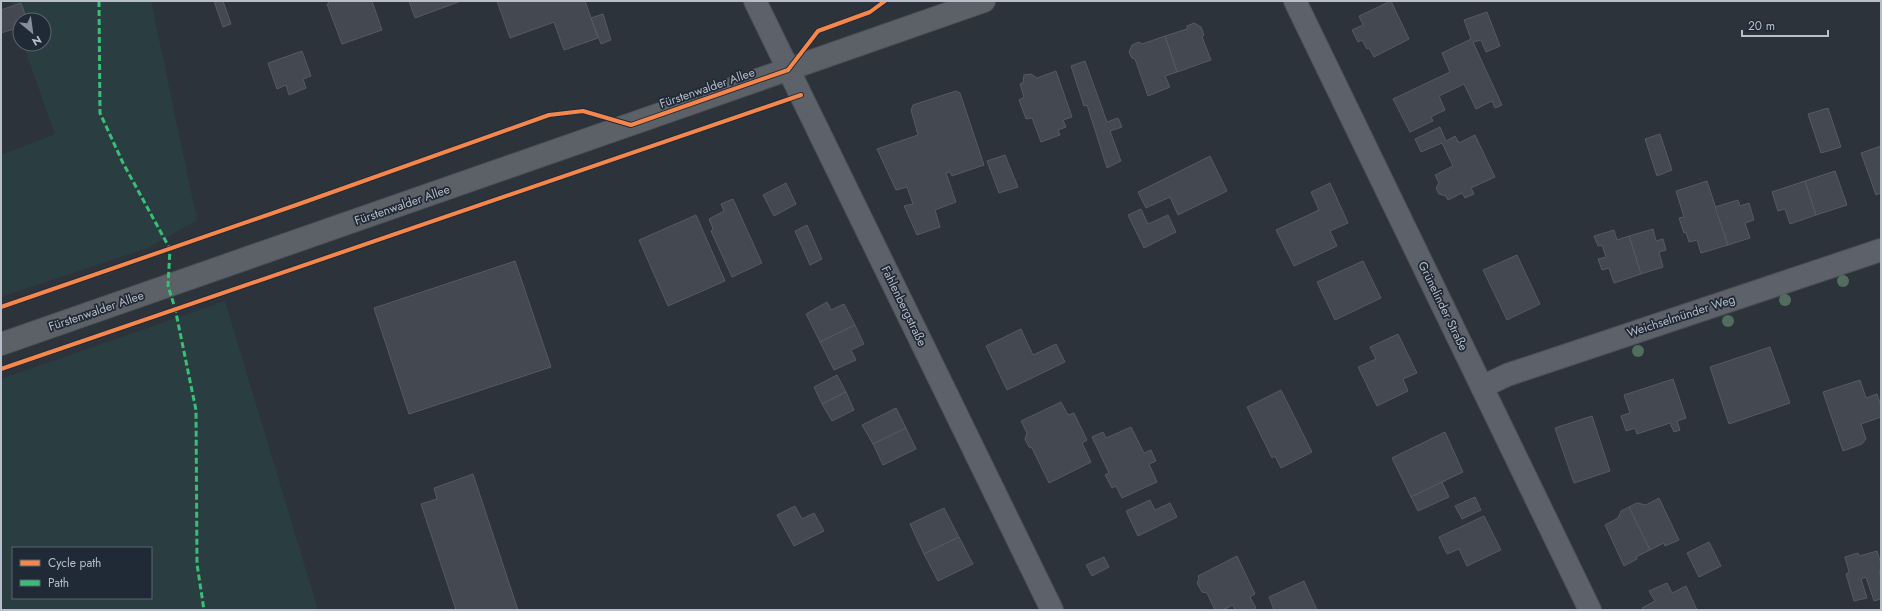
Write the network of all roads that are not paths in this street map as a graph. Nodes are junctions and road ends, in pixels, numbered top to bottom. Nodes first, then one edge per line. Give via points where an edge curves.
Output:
1 (755, 1) edge
2 (984, 1) edge
3 (1295, 1) edge
4 (788, 70) junction
5 (1881, 250) edge
6 (1, 344) edge
7 (1482, 387) junction
8 (1052, 610) edge
9 (1590, 610) edge

1 - 4 street, Fahlenbergstraße
2 - 4 main road, Fürstenwalder Allee
3 - 7 street, Grünelinder Straße
4 - 6 main road, Fürstenwalder Allee
4 - 8 street, Fahlenbergstraße
5 - 7 street, Weichselmünder Weg via 1507,374
7 - 9 street, Grünelinder Straße

